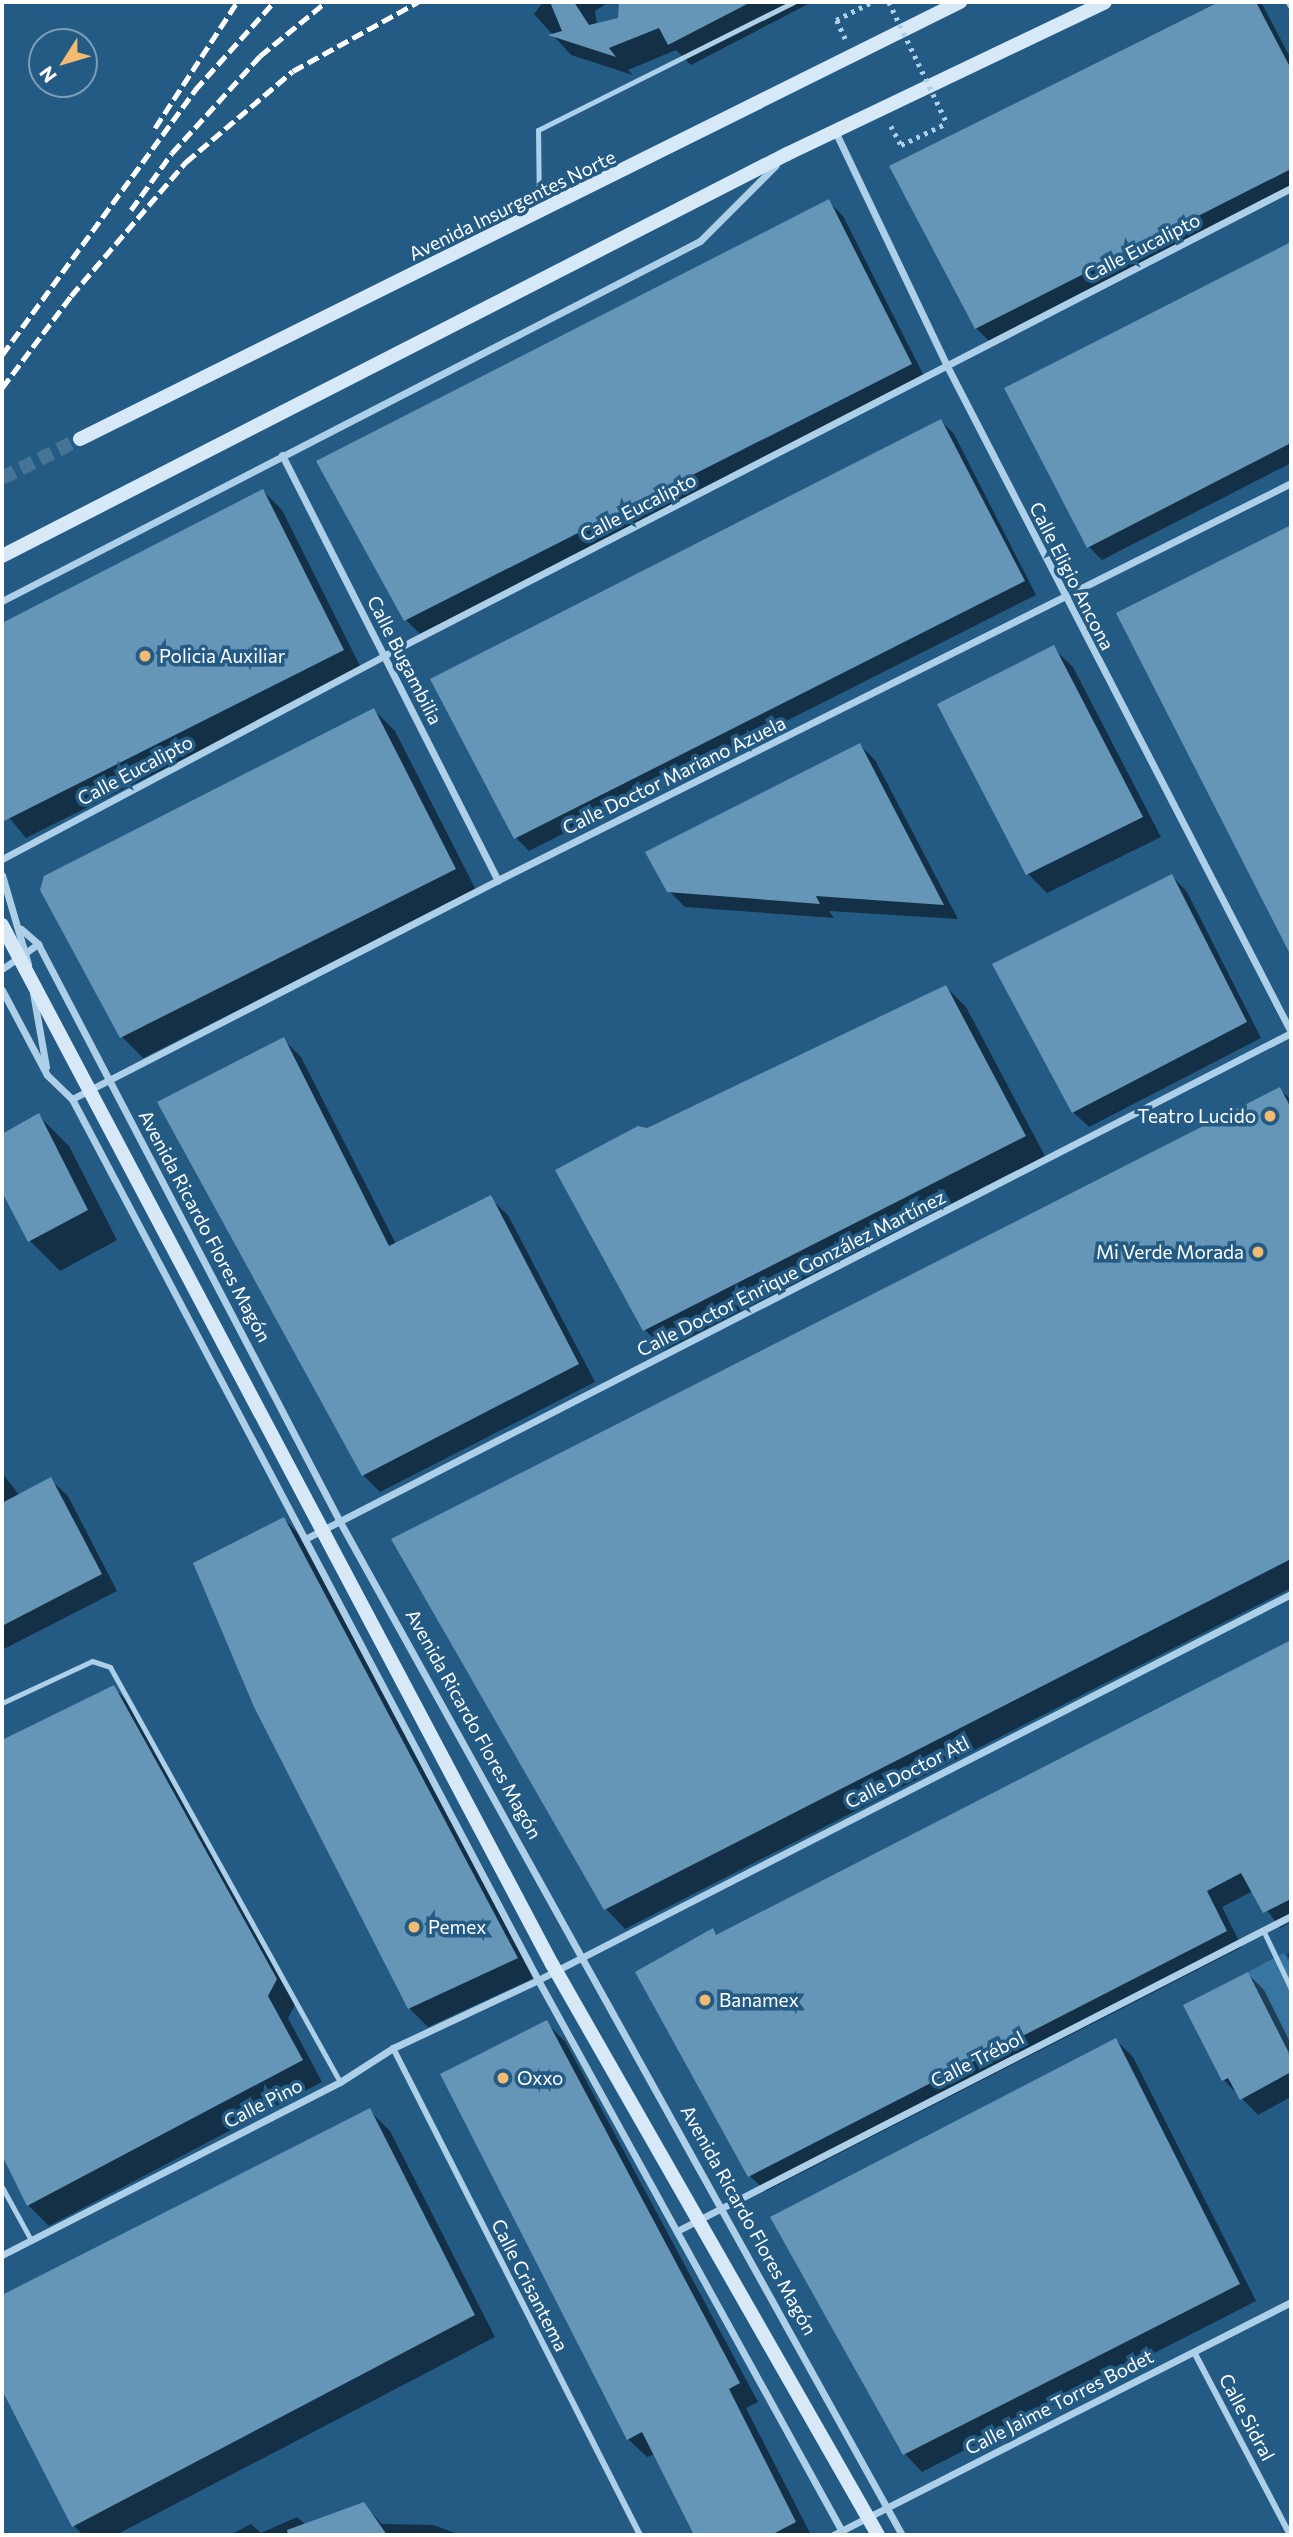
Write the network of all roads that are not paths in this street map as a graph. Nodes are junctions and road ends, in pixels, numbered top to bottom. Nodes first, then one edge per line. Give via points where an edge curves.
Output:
1 (794, 2) edge
2 (960, 2) edge
3 (1105, 2) edge
4 (835, 130) junction
5 (787, 154) junction
6 (1291, 188) edge
7 (540, 213) junction
8 (947, 366) junction
9 (80, 439) tunnel mouth
10 (282, 455) junction
11 (1291, 482) edge
12 (2, 556) edge
13 (1066, 599) junction
14 (2, 601) edge
15 (385, 655) junction
16 (2, 859) edge
17 (2, 875) edge
18 (498, 880) junction
19 (2, 925) edge
20 (21, 929) junction
21 (38, 944) junction
22 (26, 953) junction
23 (2, 969) edge
24 (2, 989) edge
25 (1291, 1033) edge
26 (47, 1075) junction
27 (107, 1081) junction
28 (72, 1099) junction
29 (340, 1522) junction
30 (304, 1539) junction
31 (1291, 1594) edge
32 (2, 1703) edge
33 (1291, 1916) edge
34 (1263, 1930) junction
35 (581, 1956) junction
36 (538, 1980) junction
37 (1291, 1989) edge
38 (393, 2048) junction
39 (340, 2082) junction
40 (2, 2187) edge
41 (720, 2208) junction
42 (677, 2231) junction
43 (30, 2240) junction
44 (2, 2255) edge
45 (1291, 2302) edge
46 (1194, 2352) junction
47 (886, 2508) junction
48 (843, 2533) edge
49 (640, 2535) edge
50 (833, 2535) edge
51 (878, 2535) edge
52 (902, 2535) edge
53 (1290, 2535) edge

1 - 7 lane via 538,130
2 - 7 main road, Avenida Insurgentes Norte
3 - 4 main road
4 - 5 main road
4 - 8 street, Calle Eligio Ancona
5 - 10 street via 700,241
5 - 12 main road
6 - 8 street, Calle Eucalipto
7 - 9 main road, Avenida Insurgentes Norte
8 - 13 street, Calle Eligio Ancona
8 - 15 street, Calle Eucalipto
10 - 14 street
10 - 15 street, Calle Bugambilia
11 - 13 street, Calle Doctor Mariano Azuela
13 - 18 street, Calle Doctor Mariano Azuela
13 - 25 street, Calle Eligio Ancona
15 - 16 street, Calle Eucalipto
15 - 18 street, Calle Bugambilia
17 - 20 street, Avenida Ricardo Flores Magón
18 - 27 street, Calle Doctor Mariano Azuela
19 - 51 main road, Avenida Ricardo Flores Magón, bridge via 552,1964
20 - 21 street, Avenida Ricardo Flores Magón
20 - 22 street, Avenida Ricardo Flores Magón
21 - 22 street
21 - 27 street, Avenida Ricardo Flores Magón
22 - 23 street
22 - 26 street, Avenida Ricardo Flores Magón
24 - 26 street
25 - 29 street, Calle Doctor Enrique González Martínez
26 - 28 street
27 - 28 street, Calle Doctor Mariano Azuela
27 - 29 street, Avenida Ricardo Flores Magón
28 - 30 street
29 - 30 street, Calle Doctor Enrique González Martínez
29 - 35 street, Avenida Ricardo Flores Magón
30 - 36 street
31 - 35 street, Calle Doctor Atl
32 - 39 lane via 92,1661 110,1667
33 - 34 street, Calle Trébol
34 - 37 lane
34 - 41 street, Calle Trébol
35 - 36 street, Calle Doctor Atl
35 - 41 street, Avenida Ricardo Flores Magón
36 - 38 street, Calle Pino
36 - 42 street
38 - 39 street, Calle Pino
38 - 49 street, Calle Crisantema
39 - 43 street, Calle Pino
40 - 43 lane
41 - 42 street, Calle Trébol
41 - 47 street, Avenida Ricardo Flores Magón
42 - 48 street
43 - 44 street, Calle Pino
45 - 46 street, Calle Jaime Torres Bodet
46 - 47 street, Calle Jaime Torres Bodet
46 - 53 street, Calle Sidral
47 - 48 street, Calle Jaime Torres Bodet
47 - 52 street, Avenida Ricardo Flores Magón
48 - 50 street, Calle Jaime Torres Bodet

